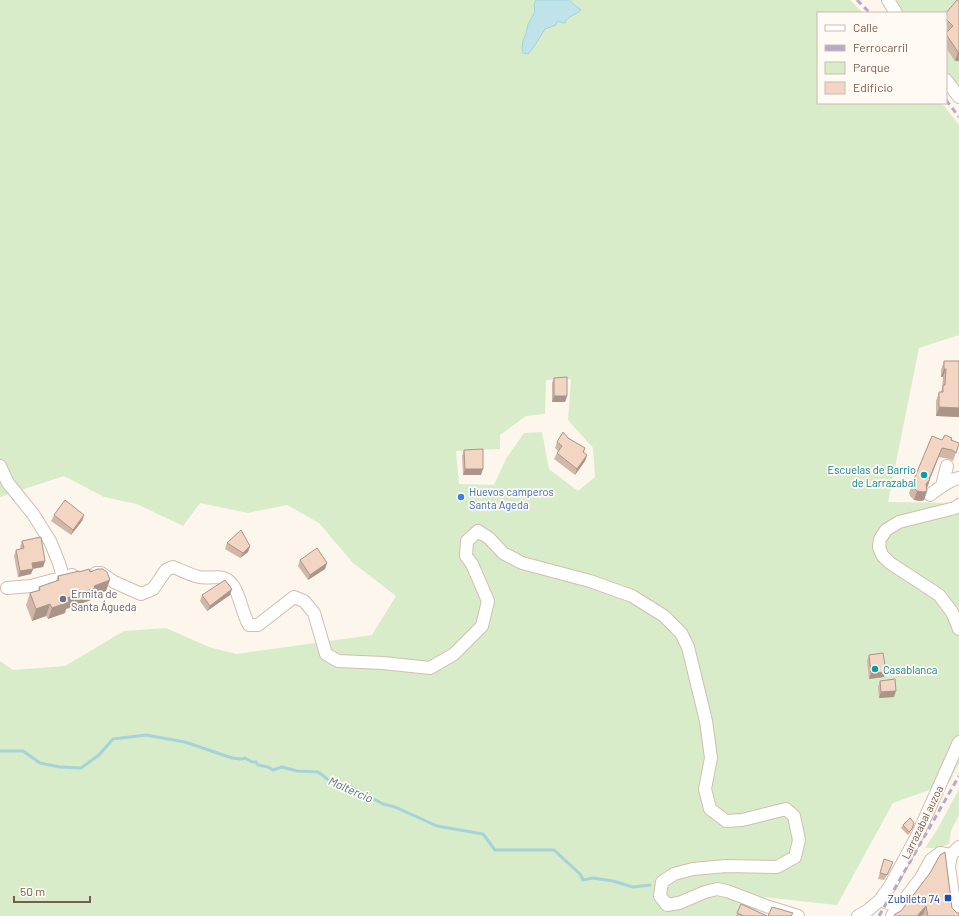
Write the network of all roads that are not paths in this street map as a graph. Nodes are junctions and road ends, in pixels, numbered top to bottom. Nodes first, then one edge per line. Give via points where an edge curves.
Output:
1 (888, 0) edge
2 (895, 12) edge
3 (947, 81) edge
4 (959, 97) edge
5 (0, 466) edge
6 (947, 466) dead end
7 (959, 478) edge
8 (942, 486) junction
9 (930, 495) dead end
10 (959, 505) edge
11 (63, 577) junction
12 (6, 588) dead end
13 (959, 629) edge
14 (959, 742) edge
15 (955, 851) edge
16 (880, 900) junction
17 (895, 912) edge
18 (798, 916) edge
19 (858, 916) edge
20 (956, 916) edge

1 - 2 street
3 - 4 street
5 - 11 street via 8,483 33,514 50,541
6 - 8 street
7 - 8 street
8 - 9 street
10 - 13 street via 899,522 886,530 880,539 879,547 882,556 890,563 939,595 952,612
11 - 12 street via 31,586
11 - 18 street via 83,572 101,574 141,594 154,589 166,570 173,567 199,577 222,577 229,580 235,588 249,625 258,625 294,597 304,601 314,613 326,654 338,661 430,668 454,654 482,626 488,601 466,556 467,541 478,531 489,538 503,553 522,563 590,581 632,596 664,616 681,633 688,647 707,728 711,758 705,789 710,809 726,821 742,820 786,808 794,816 799,840 795,857 777,867 726,866 693,869 674,874 662,882 660,896 666,904 679,903 717,889
14 - 16 street, Larrazabal auzoa via 917,836
15 - 17 street via 940,853 931,860 921,878
15 - 20 street via 949,867
16 - 17 street
16 - 19 street, Larrazabal auzoa

